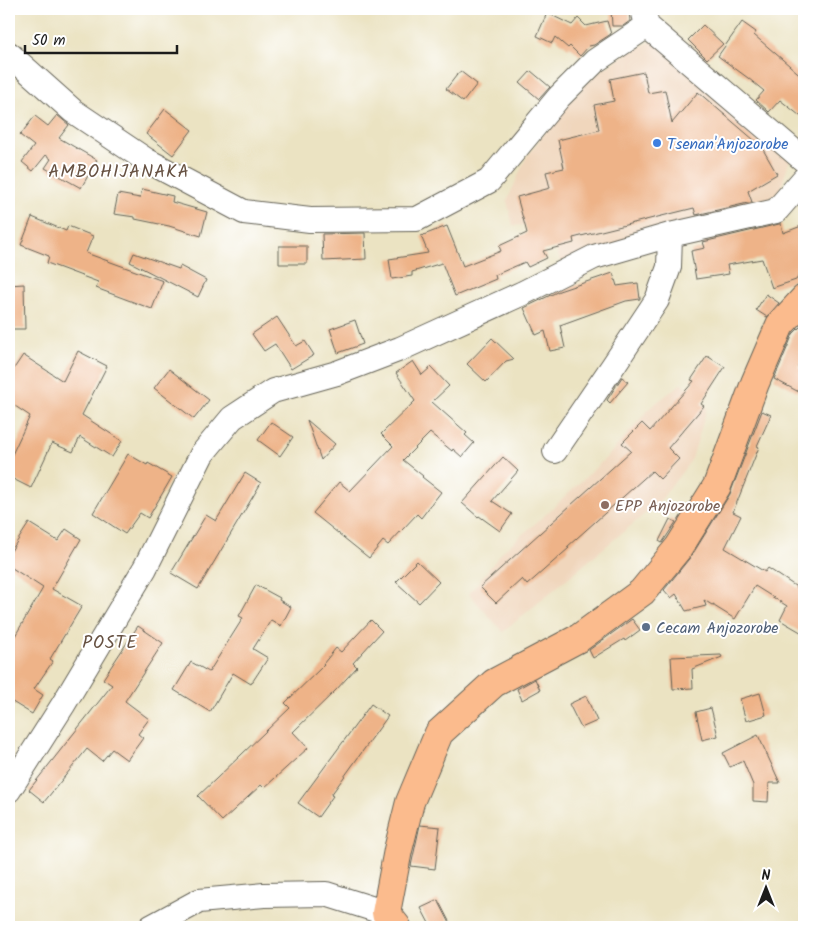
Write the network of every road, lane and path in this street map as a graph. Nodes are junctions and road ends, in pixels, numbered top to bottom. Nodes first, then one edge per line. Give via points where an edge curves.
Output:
1 (645, 18) edge
2 (9, 54) edge
3 (804, 160) edge
4 (804, 179) edge
5 (670, 235) junction
6 (804, 299) edge
7 (555, 451) dead end
8 (9, 790) edge
9 (391, 920) edge
10 (151, 927) edge

1 - 2 street via 559,97 489,181 417,220 310,220 244,212 146,160 73,111
1 - 3 street
4 - 5 street via 776,211
5 - 7 street via 669,267 657,300
5 - 8 street via 594,257 400,349 273,391 232,418 202,454 145,568
6 - 9 main road via 780,325 717,486 679,548 642,592 579,638 494,683 439,733 410,802 398,850
9 - 10 street via 326,894 264,895 199,901

